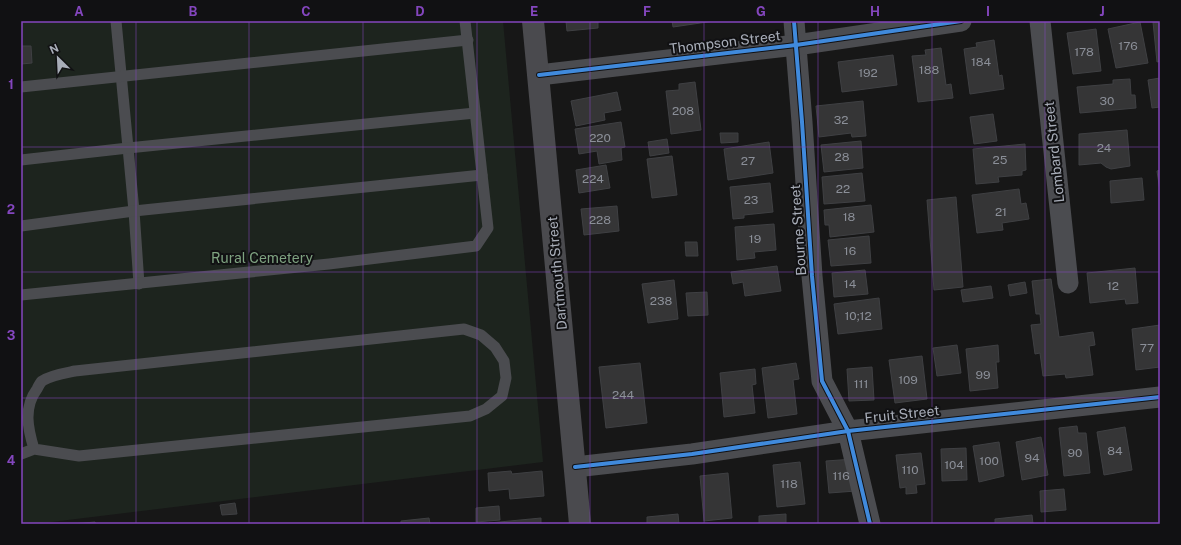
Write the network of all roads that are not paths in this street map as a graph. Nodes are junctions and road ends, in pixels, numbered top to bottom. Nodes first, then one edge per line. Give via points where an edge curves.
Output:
1 (116, 21) edge
2 (465, 21) edge
3 (533, 21) edge
4 (794, 21) edge
5 (961, 21) edge
6 (1040, 21) edge
7 (468, 40) junction
8 (796, 45) junction
9 (539, 75) junction
10 (121, 76) junction
11 (21, 87) edge
12 (475, 113) junction
13 (128, 148) junction
14 (21, 160) edge
15 (482, 175) junction
16 (134, 210) junction
17 (21, 226) edge
18 (1068, 283) dead end
19 (139, 284) junction
20 (21, 295) edge
21 (1160, 397) edge
22 (848, 431) junction
23 (34, 449) junction
24 (21, 454) edge
25 (574, 467) junction
26 (580, 524) edge
27 (870, 524) edge

1 - 10 lane
2 - 7 lane
3 - 9 main road, Dartmouth Street
4 - 8 street, Bourne Street
5 - 8 street, Thompson Street
6 - 18 street, Lombard Street
7 - 10 lane
7 - 12 lane
8 - 9 street, Thompson Street
8 - 22 street, Bourne Street via 810,260 822,381
9 - 25 main road, Dartmouth Street
10 - 11 lane
10 - 13 lane
12 - 13 lane
12 - 15 lane
13 - 14 lane
13 - 16 lane
15 - 16 lane
15 - 19 lane via 488,228 476,246
16 - 17 lane
16 - 19 lane
19 - 20 lane
21 - 22 street, Fruit Street
22 - 25 street, Fruit Street via 692,454
22 - 27 street, Bourne Street
23 - 23 lane via 79,456 470,416 486,409 502,396 506,378 504,361 495,347 481,335 464,329 75,371 42,381 34,393 27,412
23 - 24 lane
25 - 26 main road, Dartmouth Street

